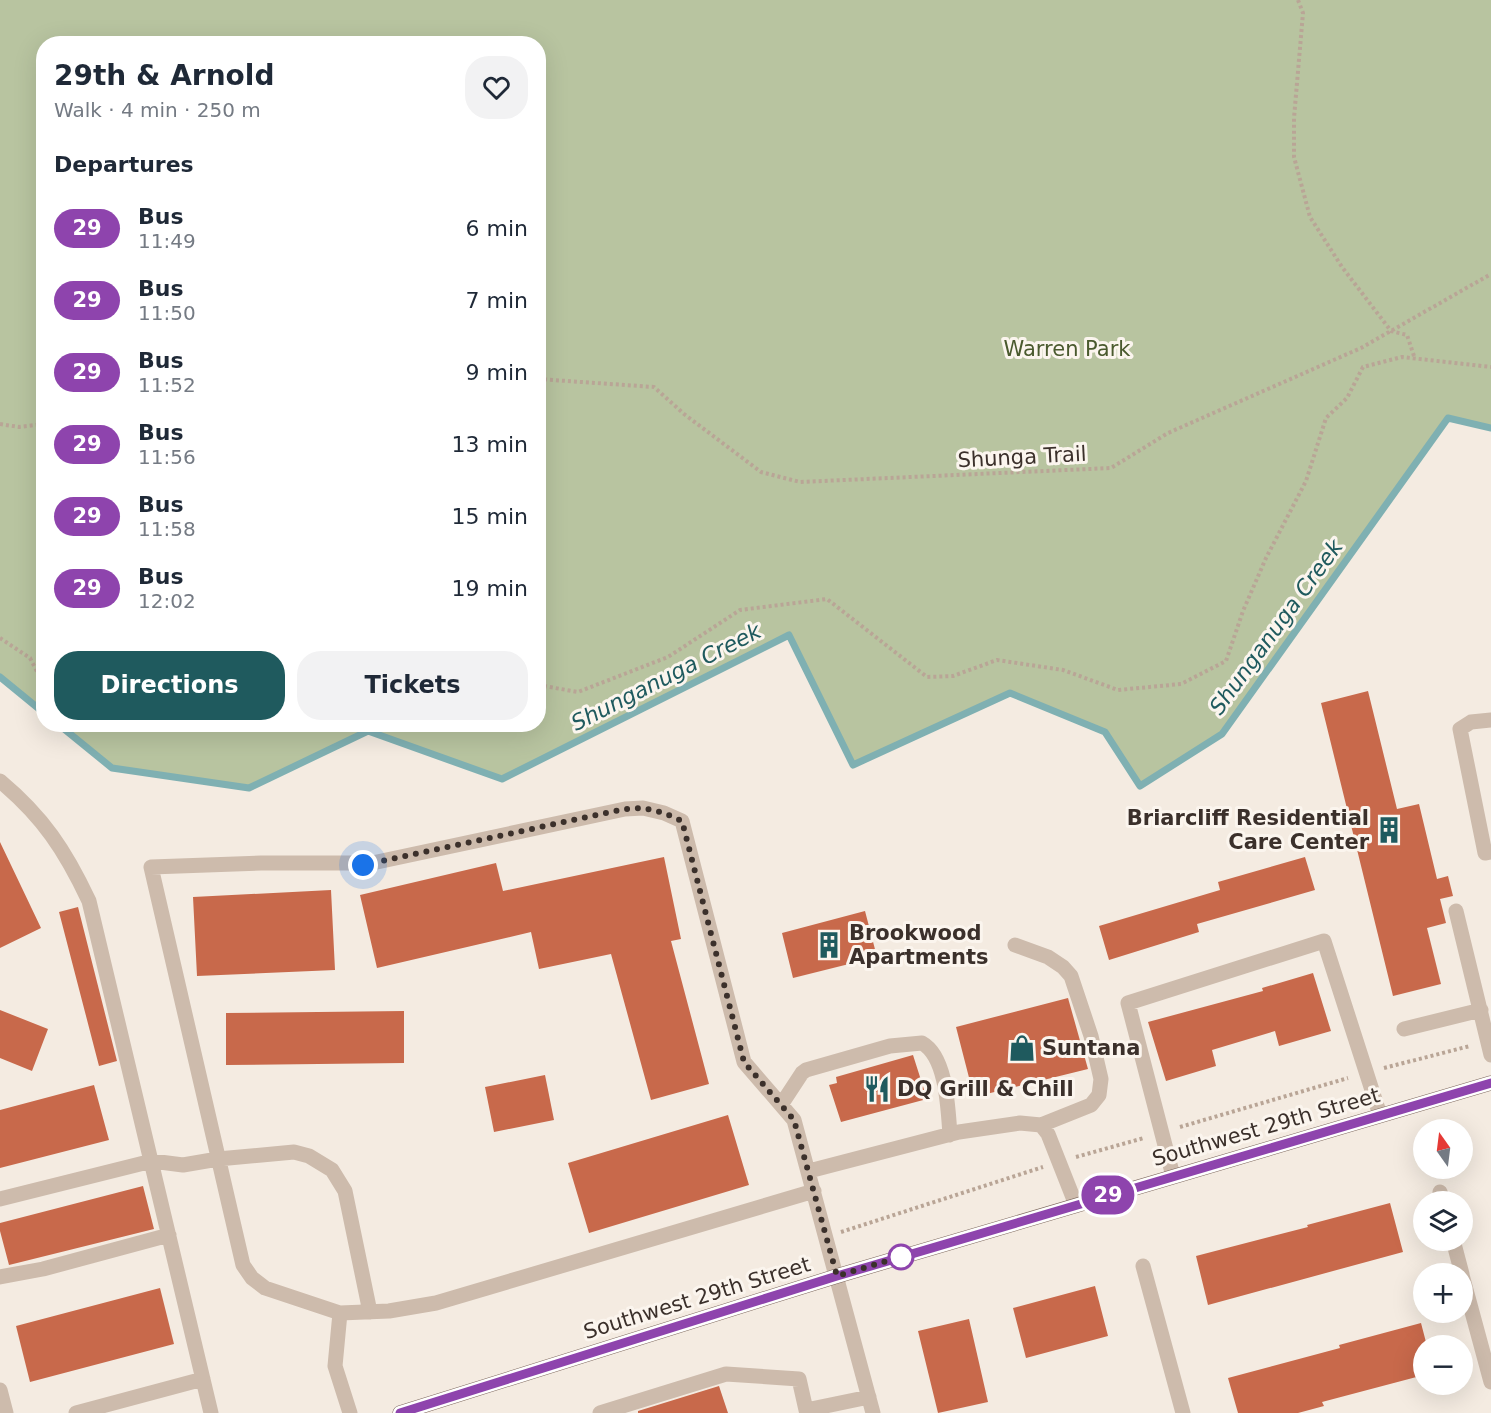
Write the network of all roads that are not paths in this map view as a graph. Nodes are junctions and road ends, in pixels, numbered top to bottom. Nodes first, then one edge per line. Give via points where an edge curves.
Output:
1 (1491, 720) edge
2 (0, 781) edge
3 (1488, 853) edge
4 (1456, 911) dead end
5 (1015, 945) dead end
6 (1481, 1010) junction
7 (1404, 1029) dead end
8 (1491, 1055) edge
9 (801, 1056) dead end
10 (802, 1073) junction
11 (1491, 1083) edge
12 (781, 1105) junction
13 (1380, 1115) junction
14 (1041, 1125) junction
15 (950, 1135) junction
16 (218, 1158) junction
17 (152, 1161) junction
18 (809, 1171) junction
19 (1173, 1176) junction
20 (814, 1191) junction
21 (0, 1199) edge
22 (1076, 1205) junction
23 (169, 1235) junction
24 (1143, 1266) dead end
25 (837, 1276) junction
26 (0, 1277) edge
27 (370, 1312) junction
28 (340, 1313) junction
29 (1473, 1315) edge
30 (203, 1378) junction
31 (1491, 1382) edge
32 (0, 1390) edge
33 (869, 1397) junction
34 (807, 1411) edge
35 (6, 1413) edge
36 (76, 1413) edge
37 (211, 1413) edge
38 (350, 1413) edge
39 (400, 1413) edge
40 (600, 1413) edge
41 (873, 1413) edge
42 (1183, 1413) edge

1 - 3 street via 1471,722 1460,729
2 - 17 street via 51,832 89,901
4 - 6 street
5 - 14 street via 1048,957 1071,976 1101,1079 1099,1095 1091,1105
6 - 7 street
6 - 8 street
9 - 10 street
10 - 12 street
10 - 15 street via 874,1050 922,1043 938,1061
11 - 13 main road, Southwest 29th Street
12 - 16 street via 744,1062 682,821 643,808 625,809 363,865 151,867
12 - 18 street via 794,1120
13 - 19 main road, Southwest 29th Street
13 - 19 street via 1324,941 1128,1003
14 - 15 street via 1020,1123
14 - 22 street
15 - 18 street
16 - 17 street via 183,1165
16 - 27 street via 294,1152 332,1170 345,1191
16 - 28 street via 243,1265 252,1278 266,1288
17 - 21 street
17 - 23 street
18 - 20 street
19 - 22 main road, Southwest 29th Street
20 - 25 street
20 - 27 street via 436,1303
22 - 25 main road, Southwest 29th Street
23 - 26 street
23 - 30 street
24 - 42 street
25 - 33 street
25 - 39 main road, Southwest 29th Street
27 - 28 street
28 - 38 street via 335,1366
29 - 31 street
30 - 36 street
30 - 37 street
32 - 35 street
33 - 34 street
33 - 41 street
34 - 40 street via 799,1379 726,1374

